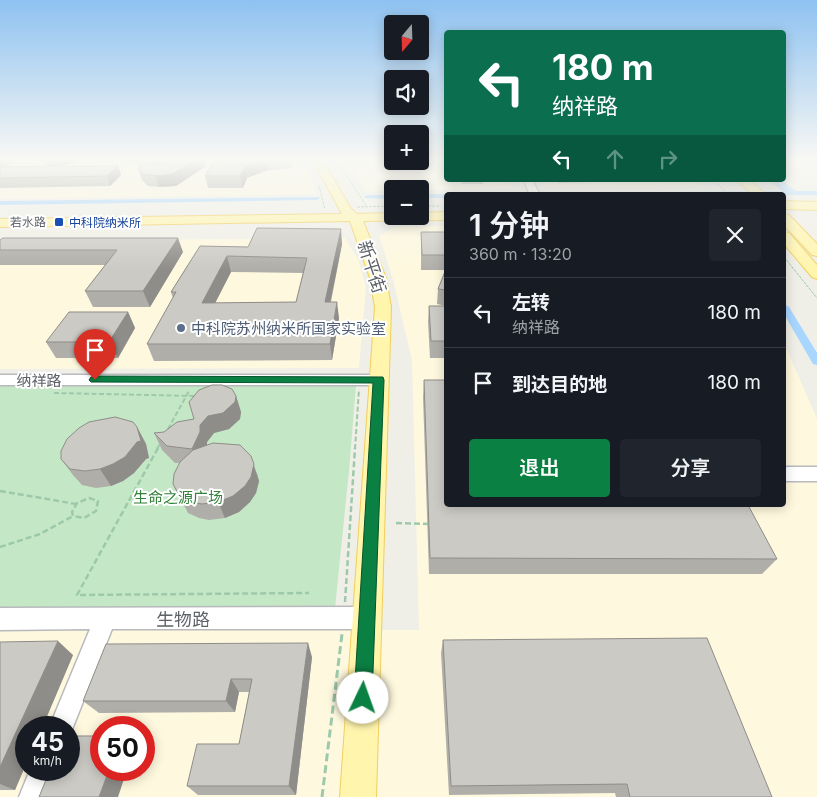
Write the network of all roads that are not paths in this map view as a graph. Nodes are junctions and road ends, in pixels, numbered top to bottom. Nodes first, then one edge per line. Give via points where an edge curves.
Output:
1 (345, 196) edge
2 (349, 196) edge
3 (786, 204) edge
4 (817, 206) edge
5 (429, 210) edge
6 (444, 210) edge
7 (444, 210) edge
8 (384, 211) edge
9 (786, 212) edge
10 (817, 212) edge
11 (357, 213) junction
12 (0, 218) edge
13 (786, 220) edge
14 (0, 223) edge
15 (786, 238) edge
16 (817, 252) edge
17 (817, 274) edge
18 (0, 380) edge
19 (369, 380) junction
20 (786, 474) edge
21 (817, 474) edge
22 (355, 618) junction
23 (0, 619) edge
24 (105, 619) junction
25 (66, 716) edge
26 (39, 781) edge
27 (32, 797) edge
28 (358, 797) edge

1 - 11 main road, 新平街
2 - 11 main road, 新平街
3 - 4 main road
5 - 7 main road
6 - 11 main road, 若水路
8 - 11 main road, 若水路
9 - 10 main road
11 - 12 main road, 若水路
11 - 14 main road, 若水路
11 - 19 main road, 新平街 via 378,278 383,307
13 - 16 main road
15 - 17 main road
18 - 19 street, 纳祥路
19 - 22 main road, 新平街
20 - 21 street
22 - 24 street, 生物路
22 - 28 main road, 新平街
23 - 24 street, 生物路
24 - 25 street
26 - 27 street

